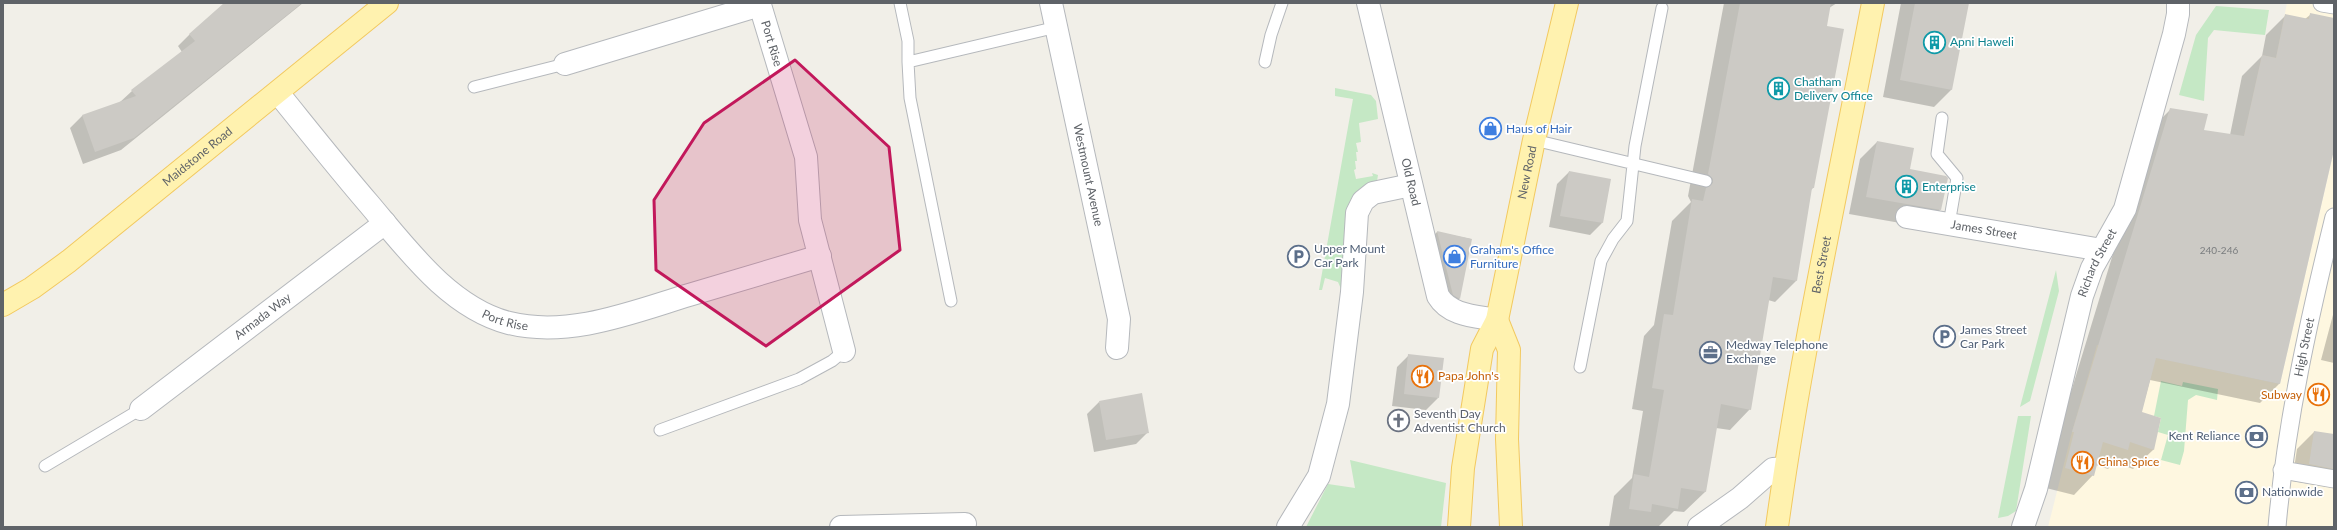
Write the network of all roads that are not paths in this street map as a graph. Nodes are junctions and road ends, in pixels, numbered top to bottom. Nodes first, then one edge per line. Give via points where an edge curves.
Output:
1 (387, 3) edge
2 (900, 3) edge
3 (1052, 3) edge
4 (1282, 3) edge
5 (1368, 3) edge
6 (1567, 3) edge
7 (1873, 3) edge
8 (2178, 3) edge
9 (2322, 3) edge
10 (2334, 5) edge
11 (1662, 8) dead end
12 (1057, 27) junction
13 (908, 62) junction
14 (1265, 62) dead end
15 (565, 64) joint
16 (474, 87) dead end
17 (278, 93) junction
18 (1942, 118) dead end
19 (1534, 140) junction
20 (1633, 164) junction
21 (1706, 181) dead end
22 (1411, 185) junction
23 (1907, 217) dead end
24 (2334, 217) edge
25 (385, 223) junction
26 (1949, 224) junction
27 (820, 256) junction
28 (2097, 259) junction
29 (951, 301) dead end
30 (3, 305) edge
31 (1497, 320) junction
32 (1117, 348) dead end
33 (844, 352) joint
34 (1580, 367) dead end
35 (141, 410) joint
36 (660, 430) dead end
37 (45, 466) dead end
38 (1785, 468) junction
39 (2282, 470) junction
40 (2334, 479) edge
41 (965, 524) dead end
42 (841, 526) edge
43 (1288, 527) edge
44 (1459, 527) edge
45 (1511, 527) edge
46 (1699, 527) edge
47 (1777, 527) edge
48 (2023, 527) edge
49 (2277, 527) edge

1 - 17 main road, Maidstone Road
2 - 13 lane via 908,41
3 - 12 street, Westmount Avenue
4 - 14 lane
5 - 22 street, Old Road
6 - 19 main road, New Road
7 - 38 main road, Best Street
8 - 28 street, Richard Street via 2174,34 2125,209
9 - 10 street
11 - 20 lane
12 - 13 lane
12 - 32 street, Westmount Avenue via 1118,319
13 - 29 lane via 910,98
15 - 16 lane
15 - 27 street, Port Rise via 760,5 806,157 810,215
17 - 25 street, Port Rise
17 - 30 main road, Maidstone Road via 69,261
18 - 26 lane via 1937,154 1957,178
19 - 20 lane
19 - 31 main road, New Road
20 - 21 lane
20 - 34 lane via 1627,221 1601,261
22 - 31 street, Old Road via 1442,304 1461,313
22 - 43 street via 1373,194 1363,201 1357,213 1352,292 1338,404 1318,476
23 - 26 street, James Street
24 - 39 street, High Street via 2312,308
25 - 27 street, Port Rise via 438,281 457,296 497,320 531,326 559,327 594,322
25 - 35 street, Armada Way
26 - 28 street, James Street via 2061,244 2067,256
27 - 33 street, Port Rise
28 - 48 street, Richard Street via 2082,296 2037,482
31 - 44 main road, New Road via 1482,349 1463,468
31 - 45 main road via 1509,350 1507,439
33 - 36 lane via 800,379
35 - 37 lane
38 - 46 street via 1773,469 1740,498
38 - 47 main road, Best Street
39 - 40 street
39 - 49 street, High Street
41 - 42 street

